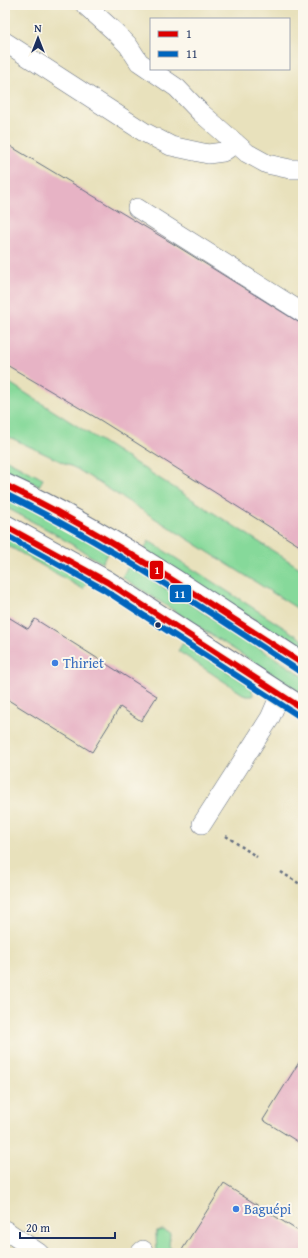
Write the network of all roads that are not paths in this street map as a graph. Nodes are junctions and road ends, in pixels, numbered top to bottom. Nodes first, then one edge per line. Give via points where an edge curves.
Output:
1 (85, 5) edge
2 (5, 42) edge
3 (150, 70) edge
4 (151, 70) edge
5 (236, 143) junction
6 (303, 169) edge
7 (137, 208) dead end
8 (303, 313) edge
9 (5, 485) edge
10 (5, 526) edge
11 (303, 664) edge
12 (280, 695) junction
13 (303, 709) edge
14 (202, 824) dead end
15 (5, 1230) edge
16 (40, 1253) edge

1 - 3 lane via 128,45 139,62
2 - 5 lane via 144,132 171,146 208,154 224,152
4 - 5 lane via 177,88
5 - 6 lane via 247,153 267,164
7 - 8 lane
9 - 11 street via 48,505 114,544
10 - 12 street via 107,582
12 - 13 street
12 - 14 lane via 270,718
15 - 16 lane

